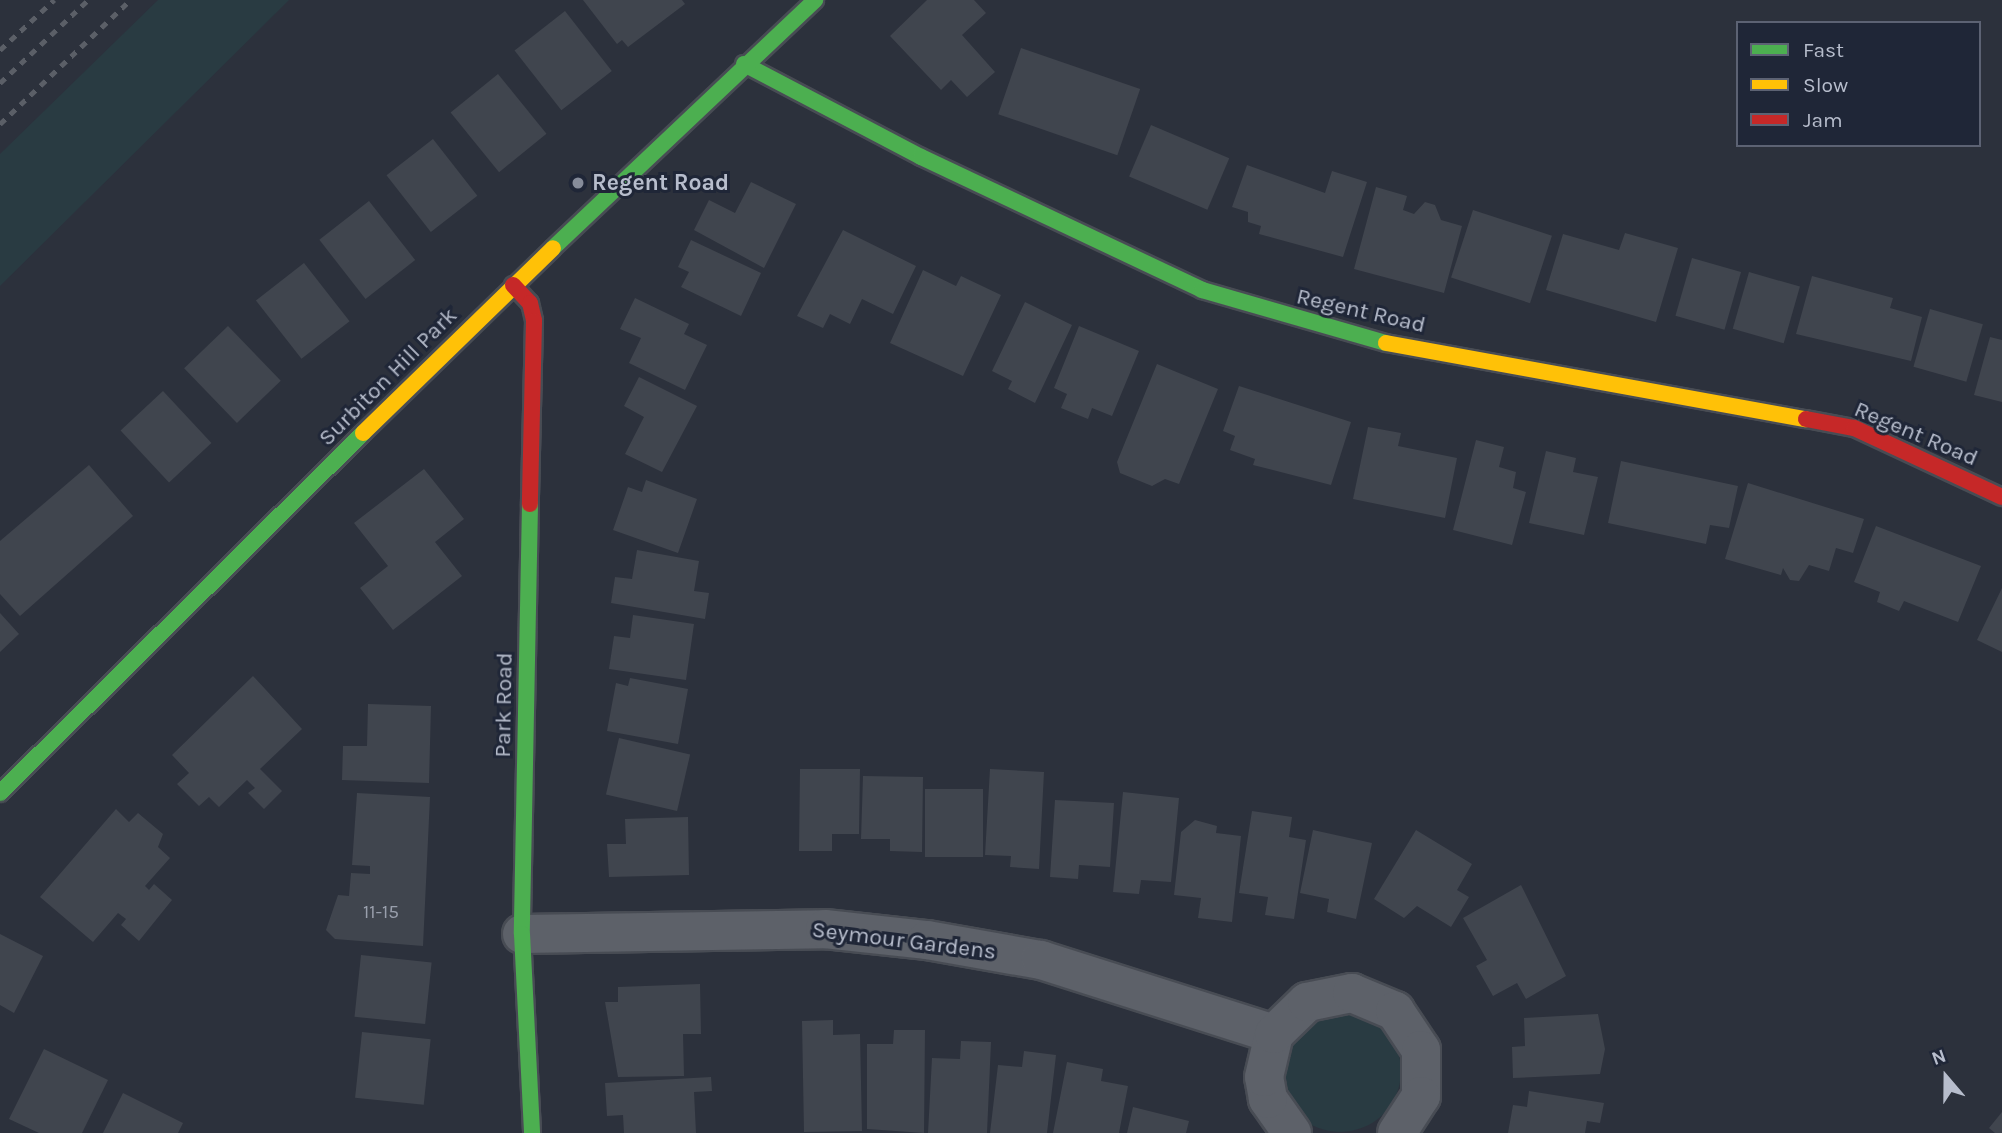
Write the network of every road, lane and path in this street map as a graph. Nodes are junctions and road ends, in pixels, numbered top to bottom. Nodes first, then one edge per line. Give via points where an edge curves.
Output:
1 (815, 0) edge
2 (744, 64) junction
3 (513, 285) junction
4 (2002, 497) edge
5 (0, 793) edge
6 (522, 933) junction
7 (1274, 1034) junction
8 (533, 1133) edge
9 (1292, 1133) edge
10 (1397, 1133) edge

1 - 2 street, Surbiton Hill Park
2 - 3 street, Surbiton Hill Park
2 - 4 street, Regent Road via 921,158 1202,290 1375,341 1854,428
3 - 5 street, Surbiton Hill Park
3 - 6 street, Park Road via 530,303 534,321
6 - 7 street, Seymour Gardens via 825,929 927,940 1041,960
6 - 8 street, Park Road
7 - 9 street via 1264,1077 1268,1099
7 - 10 street via 1307,1002 1329,994 1375,998 1395,1011 1411,1028 1425,1073 1412,1116

